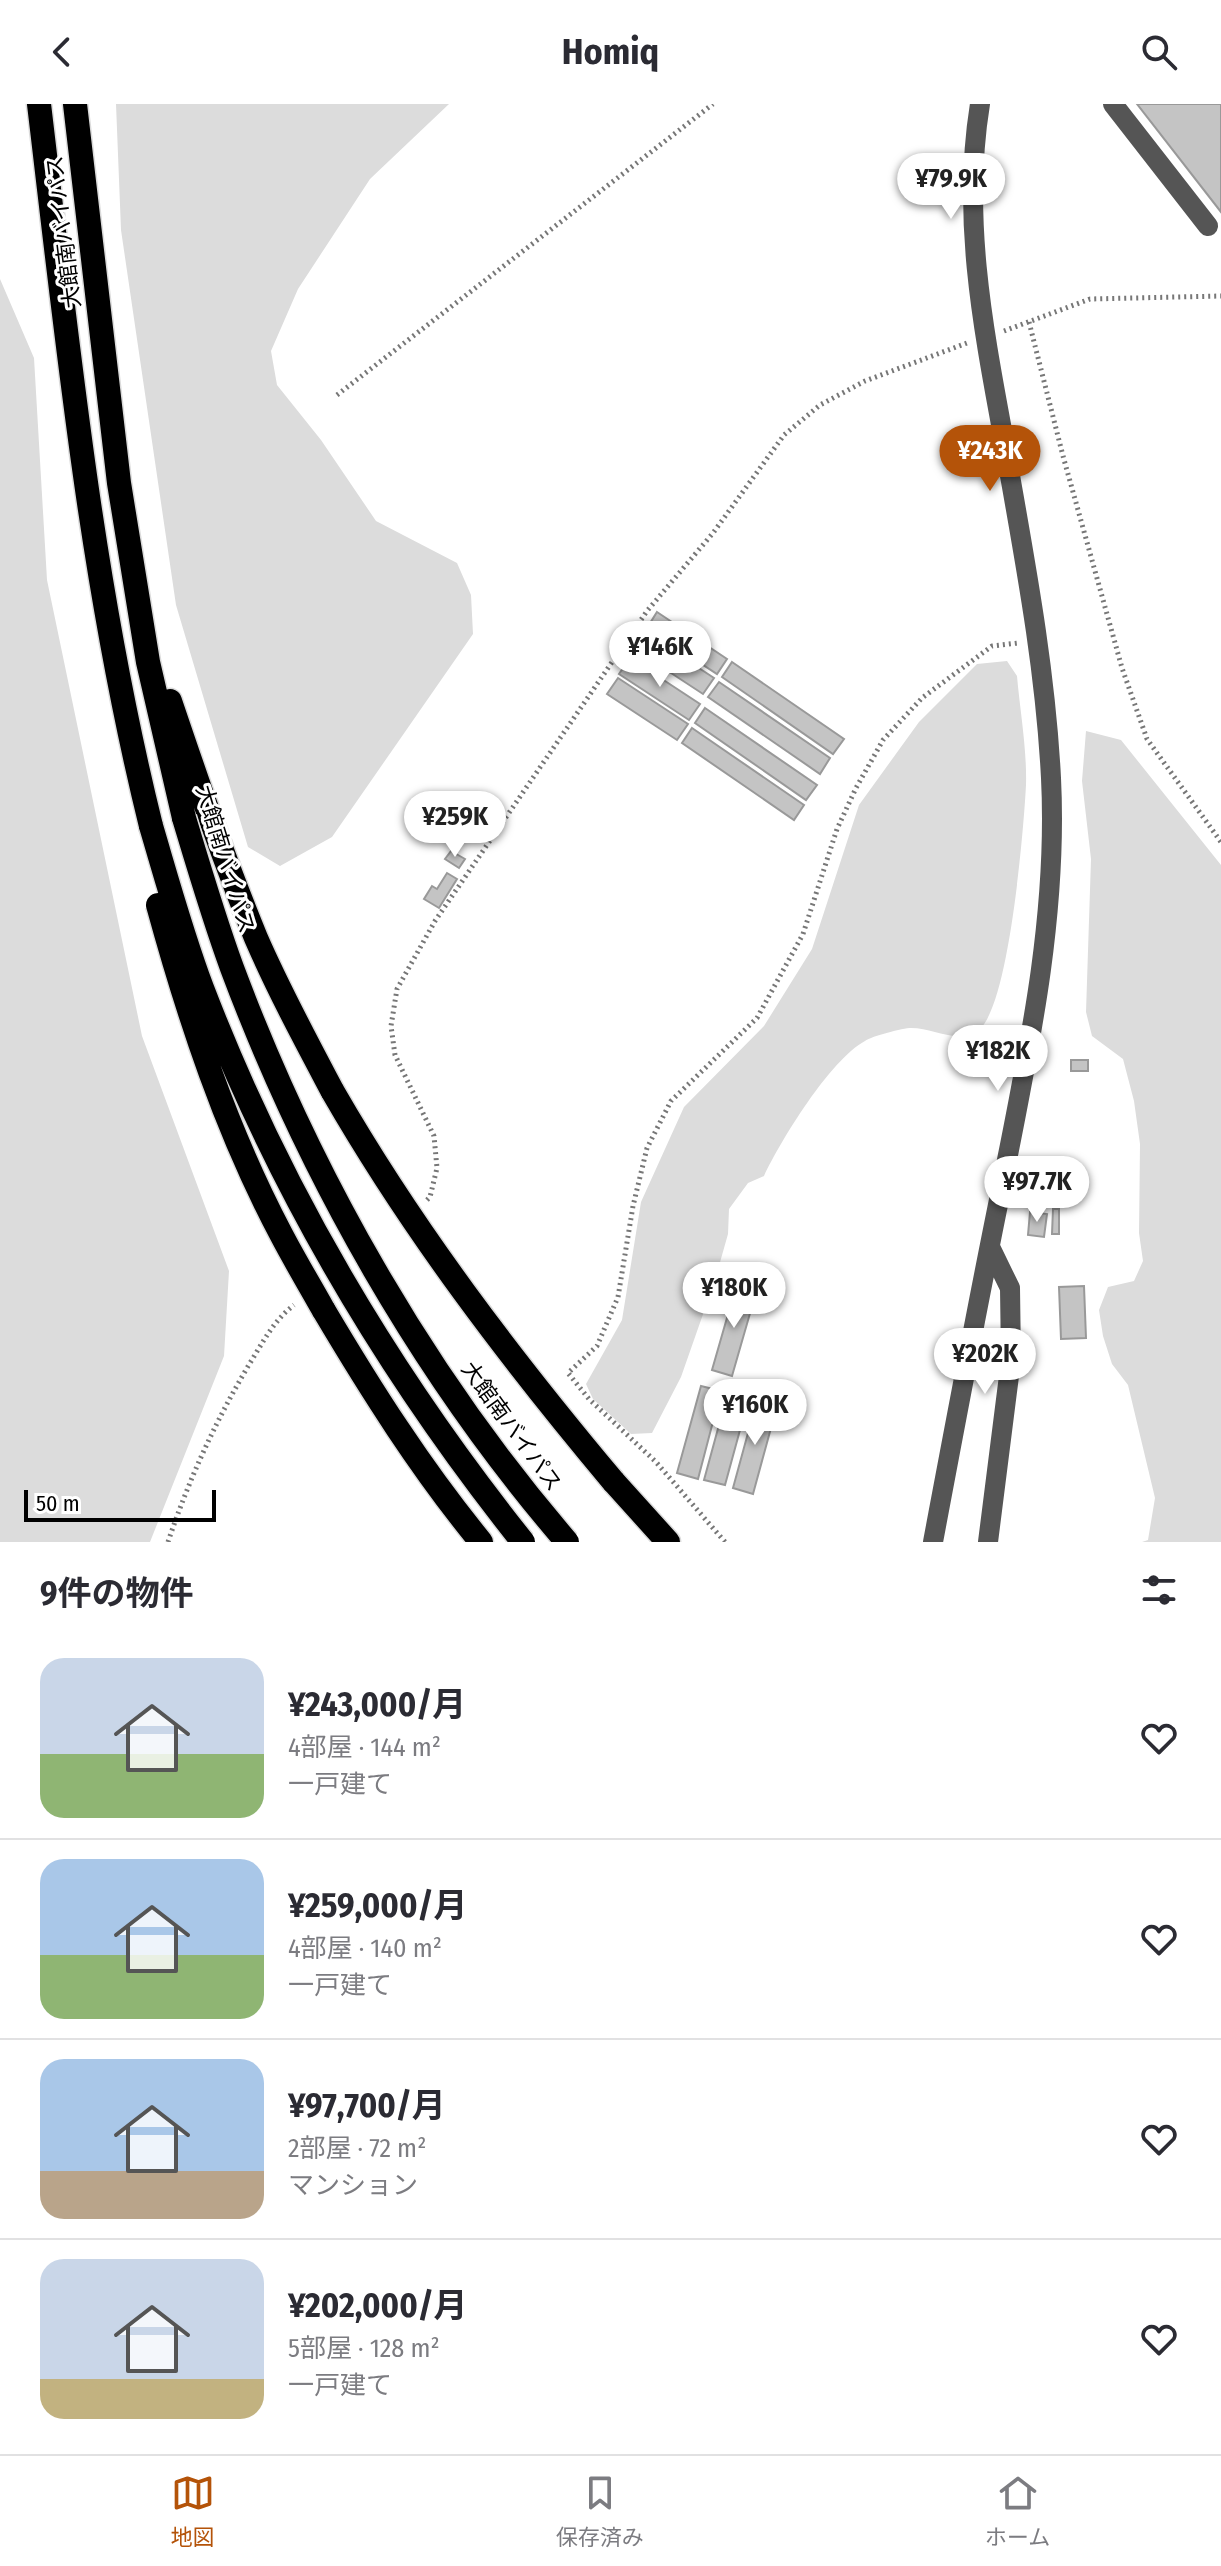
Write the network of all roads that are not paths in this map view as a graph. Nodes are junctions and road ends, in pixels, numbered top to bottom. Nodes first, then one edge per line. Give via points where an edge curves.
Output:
1 (39, 104) edge
2 (75, 104) edge
3 (980, 104) edge
4 (1113, 104) edge
5 (1208, 226) dead end
6 (134, 580) junction
7 (145, 828) junction
8 (990, 1247) junction
9 (481, 1542) edge
10 (523, 1542) edge
11 (567, 1542) edge
12 (668, 1542) edge
13 (933, 1542) edge
14 (988, 1542) edge

1 - 7 highway, 大館南バイパス via 107,667 120,746
2 - 6 highway, 大館南バイパス
3 - 8 street via 972,207 978,287 1039,641 1051,782 1046,931
4 - 5 street
6 - 11 highway, 大館南バイパス, bridge via 184,818 238,981 292,1109 409,1325
6 - 12 highway, bridge via 155,659 257,940 333,1092 374,1163 479,1314
7 - 9 highway, bridge via 182,990 209,1071 280,1232 367,1385
7 - 10 highway, bridge via 231,1059 296,1197 427,1416
8 - 13 street
8 - 14 street via 1010,1288 1011,1360

